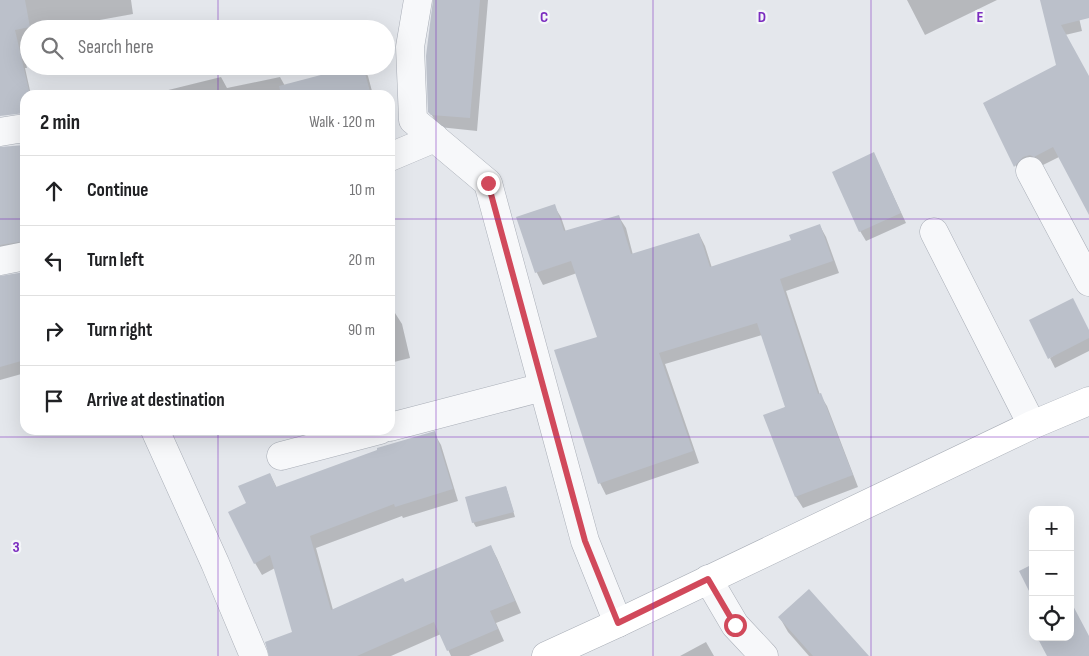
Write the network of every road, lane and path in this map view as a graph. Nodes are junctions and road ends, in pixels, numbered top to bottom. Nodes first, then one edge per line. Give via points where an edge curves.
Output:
1 (418, 0) edge
2 (20, 129) edge
3 (0, 132) edge
4 (435, 138) junction
5 (395, 155) edge
6 (1030, 171) dead end
7 (934, 232) dead end
8 (20, 257) edge
9 (0, 261) edge
10 (1089, 282) edge
11 (543, 387) junction
12 (1089, 401) edge
13 (1032, 425) junction
14 (395, 426) edge
15 (157, 435) edge
16 (361, 435) edge
17 (281, 456) dead end
18 (708, 579) junction
19 (618, 623) junction
20 (254, 656) edge
21 (546, 656) edge
22 (764, 656) edge

1 - 4 street via 410,47 413,120
2 - 3 street
4 - 5 street
4 - 11 street via 488,183
6 - 10 street
7 - 13 street
8 - 9 street
11 - 14 street
11 - 19 street via 585,541
12 - 13 street
13 - 18 street
15 - 20 street
16 - 17 street
18 - 19 street
18 - 22 street via 735,625
19 - 21 street

